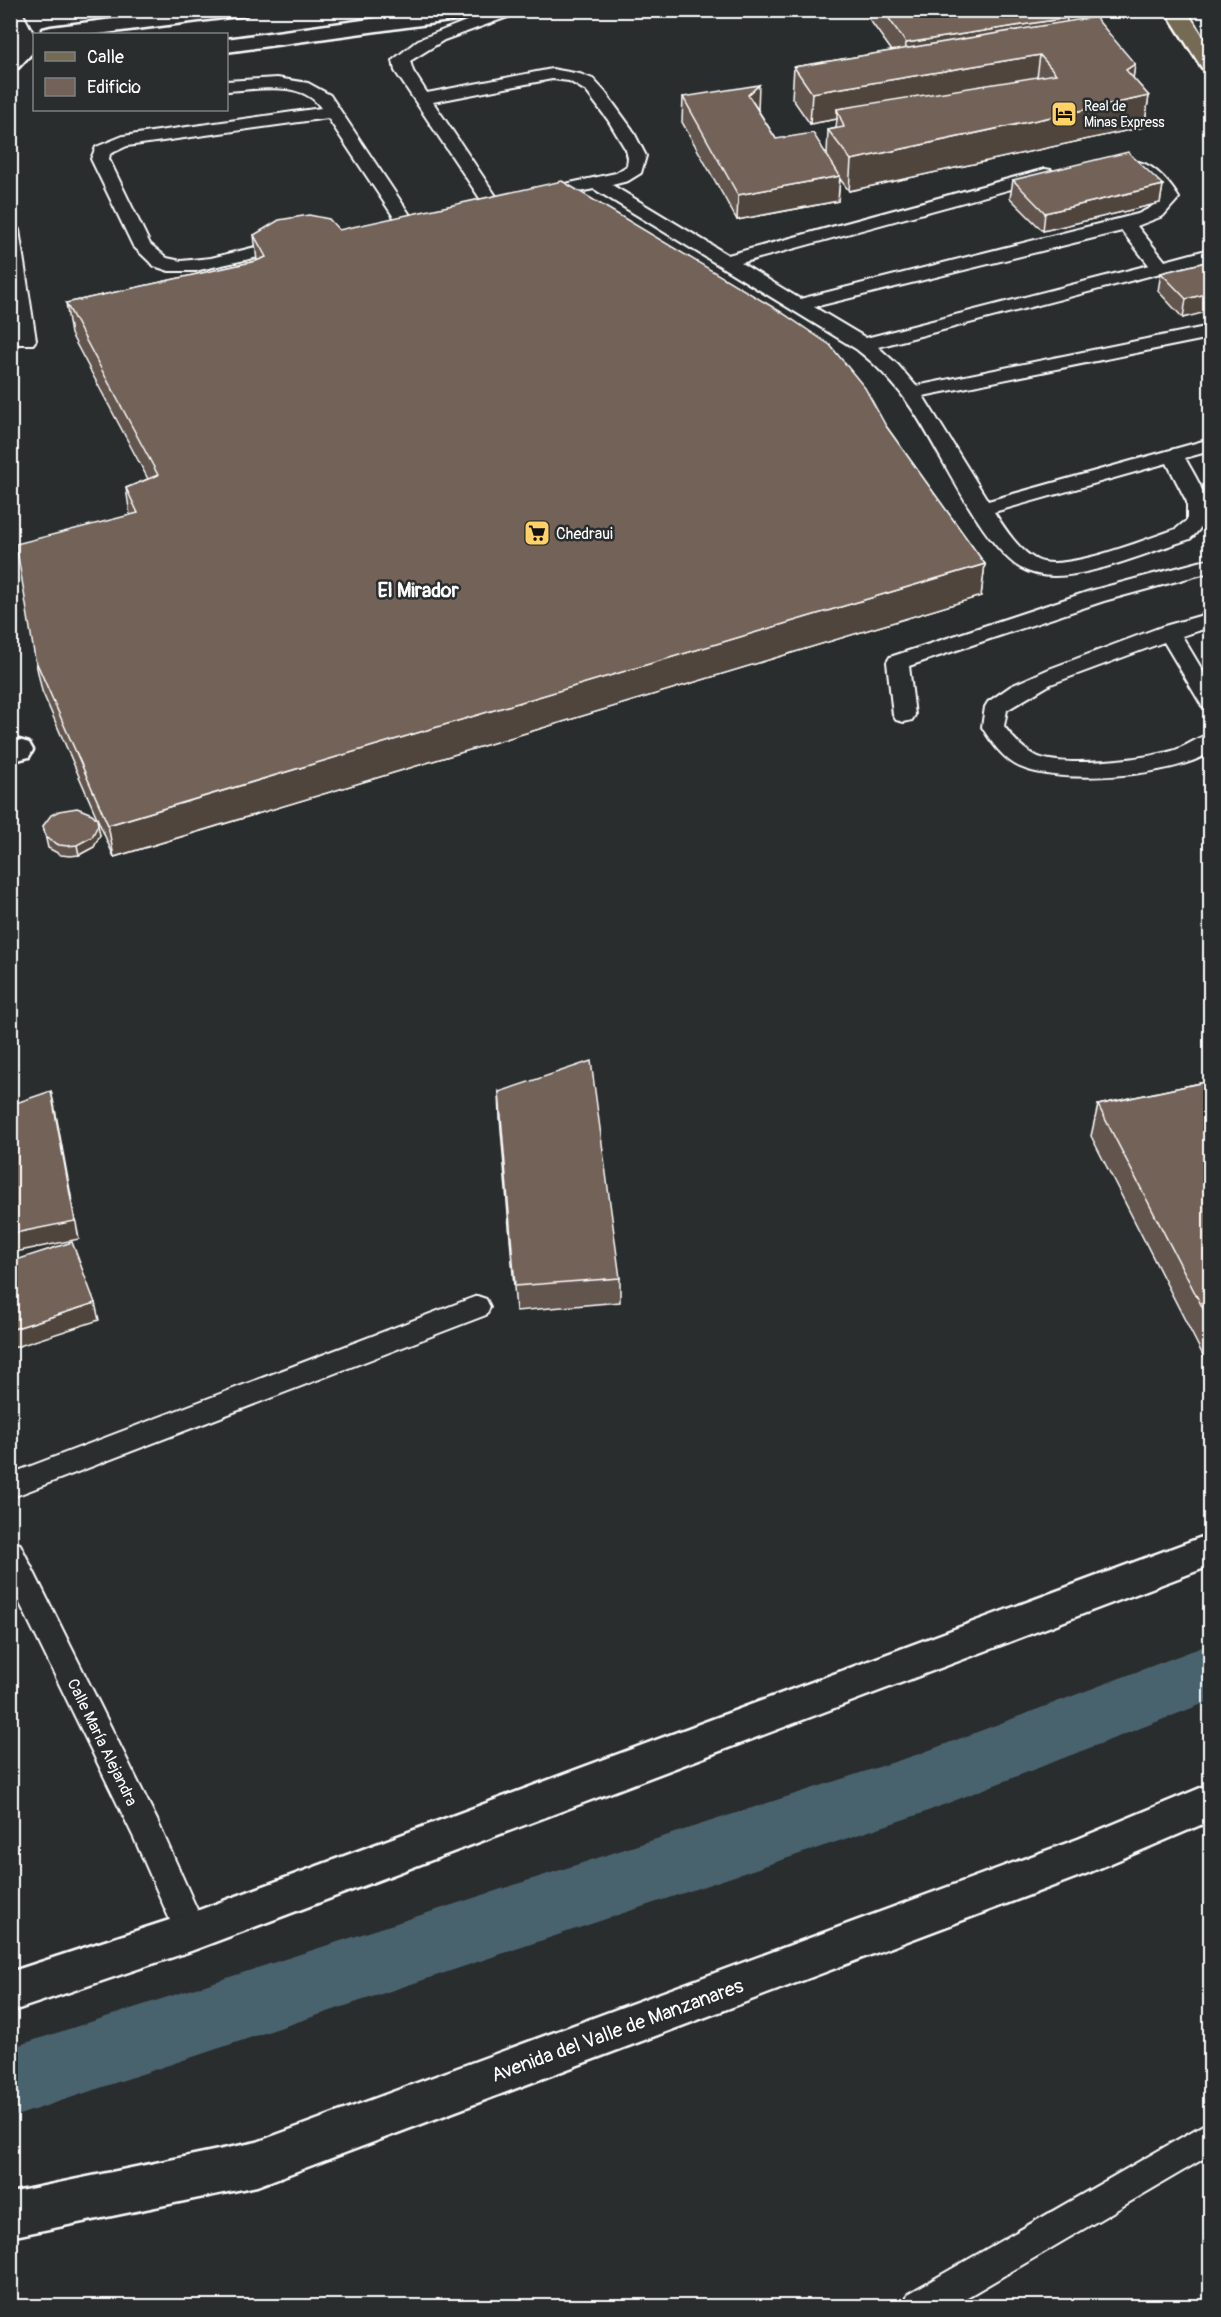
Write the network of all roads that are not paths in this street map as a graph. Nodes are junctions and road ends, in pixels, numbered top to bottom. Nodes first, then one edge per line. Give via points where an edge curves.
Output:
1 (12, 10) edge
2 (238, 10) edge
3 (486, 10) edge
4 (510, 10) edge
5 (1175, 10) edge
6 (1197, 10) edge
7 (1210, 32) edge
8 (59, 33) edge
9 (24, 38) edge
10 (228, 46) edge
11 (1210, 63) edge
12 (16, 73) edge
13 (228, 86) edge
14 (423, 99) junction
15 (332, 112) junction
16 (1114, 161) edge
17 (1057, 170) edge
18 (597, 183) junction
19 (493, 205) junction
20 (471, 208) edge
21 (425, 215) edge
22 (403, 218) junction
23 (381, 224) edge
24 (1126, 224) junction
25 (10, 230) edge
26 (305, 241) edge
27 (1210, 255) edge
28 (726, 261) junction
29 (1161, 269) junction
30 (798, 305) junction
31 (1210, 332) edge
32 (26, 340) dead end
33 (863, 345) junction
34 (911, 393) junction
35 (1210, 445) edge
36 (1174, 457) junction
37 (982, 509) junction
38 (1210, 566) edge
39 (1210, 620) edge
40 (1169, 632) junction
41 (1210, 701) edge
42 (904, 715) dead end
43 (1210, 741) edge
44 (477, 1307) dead end
45 (10, 1486) edge
46 (1210, 1550) edge
47 (10, 1552) edge
48 (1210, 1802) edge
49 (191, 1932) junction
50 (10, 1992) edge
51 (1210, 2137) edge
52 (10, 2215) edge
53 (920, 2307) edge

1 - 9 lane
2 - 8 street
3 - 10 street
4 - 14 lane via 425,43 401,60
5 - 11 main road
6 - 7 lane
9 - 12 street
13 - 15 lane via 291,84 307,88 324,99
14 - 18 lane via 552,74 570,75 599,95 638,158 635,169 622,177
14 - 19 lane
15 - 22 lane
15 - 26 lane via 123,141 102,151 100,159 142,246 153,258 169,265 192,267
16 - 24 lane via 1147,172 1170,198 1156,213
17 - 28 lane
18 - 19 lane
18 - 28 lane
19 - 20 lane
21 - 22 lane
22 - 23 lane
24 - 29 lane
24 - 30 lane
25 - 32 lane
27 - 29 lane
28 - 30 lane
29 - 33 lane
30 - 33 lane
31 - 34 lane
33 - 34 lane
34 - 37 lane
35 - 36 lane
36 - 37 lane
36 - 37 lane via 1198,504 1195,525 1184,534 1077,568 1039,568 1025,562
38 - 42 lane via 1097,596 898,662
39 - 40 lane
40 - 41 lane
40 - 43 lane via 1014,692 996,707 993,727 1010,749 1029,763 1062,770 1102,770 1178,757
44 - 45 lane
46 - 49 street
47 - 49 lane, Calle María Alejandra via 146,1830
48 - 52 street, Avenida del Valle de Manzanares via 1088,1854 257,2164
49 - 50 street
51 - 53 lane

